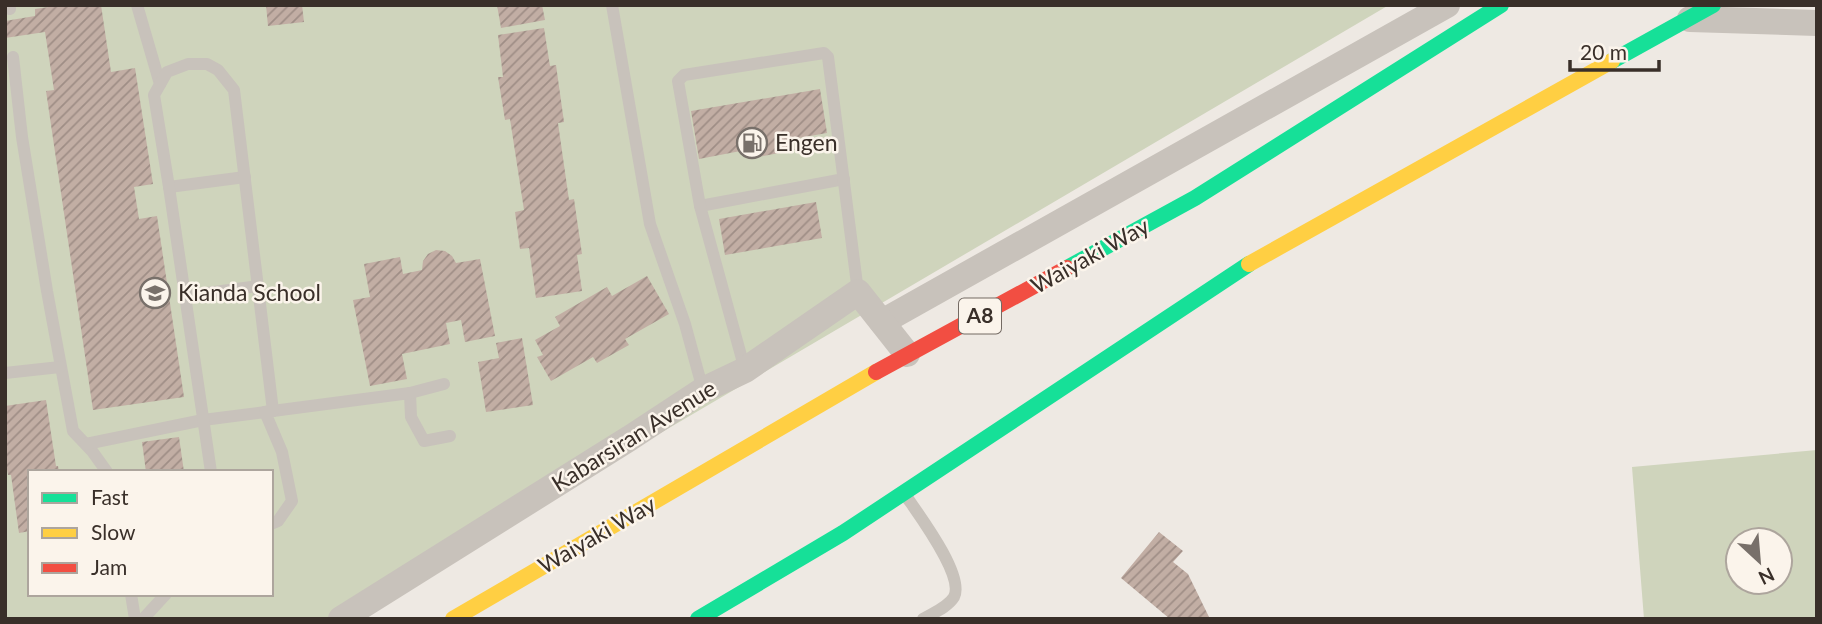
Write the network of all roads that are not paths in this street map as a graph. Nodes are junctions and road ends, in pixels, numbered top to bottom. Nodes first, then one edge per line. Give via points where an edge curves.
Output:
1 (136, 5) edge
2 (612, 5) edge
3 (1447, 5) edge
4 (1497, 6) edge
5 (1702, 12) edge
6 (1817, 23) edge
7 (13, 57) dead end
8 (160, 84) junction
9 (245, 177) junction
10 (844, 179) junction
11 (169, 187) junction
12 (700, 206) junction
13 (258, 286) junction
14 (858, 292) junction
15 (185, 296) junction
16 (882, 322) junction
17 (907, 354) junction
18 (60, 367) junction
19 (745, 370) junction
20 (5, 373) edge
21 (444, 384) dead end
22 (703, 390) junction
23 (410, 393) junction
24 (269, 412) junction
25 (203, 420) junction
26 (450, 436) dead end
27 (86, 444) junction
28 (106, 470) edge
29 (211, 470) edge
30 (904, 493) junction
31 (273, 523) edge
32 (131, 596) edge
33 (164, 596) edge
34 (135, 619) edge
35 (143, 619) edge
36 (341, 619) edge
37 (453, 619) edge
38 (698, 619) edge
39 (923, 619) edge

1 - 8 lane
2 - 22 lane via 650,224
3 - 16 street
4 - 17 highway, Waiyaki Way / A8 via 1195,198
5 - 6 street
5 - 30 highway via 1257,259
7 - 18 lane
8 - 9 lane via 167,72 188,64 207,64 218,71 234,90
8 - 11 lane via 154,95
9 - 11 lane
9 - 13 lane
10 - 12 lane
10 - 12 lane via 824,52 684,75 678,81
10 - 14 lane
11 - 15 lane
12 - 19 lane
13 - 15 lane
13 - 24 lane
14 - 16 street
14 - 19 street, Kabarsiran Avenue
15 - 25 lane
16 - 17 street
17 - 37 highway, Waiyaki Way / A8
18 - 20 lane
18 - 27 lane via 73,431
19 - 22 street, Kabarsiran Avenue
21 - 23 lane
22 - 36 street, Kabarsiran Avenue
23 - 24 lane
23 - 26 lane via 411,417 424,441
24 - 25 lane
24 - 31 lane via 292,501
25 - 27 lane
25 - 29 lane
27 - 28 lane
30 - 38 highway
30 - 39 lane via 949,563 957,584 950,602
32 - 34 lane
33 - 35 lane

